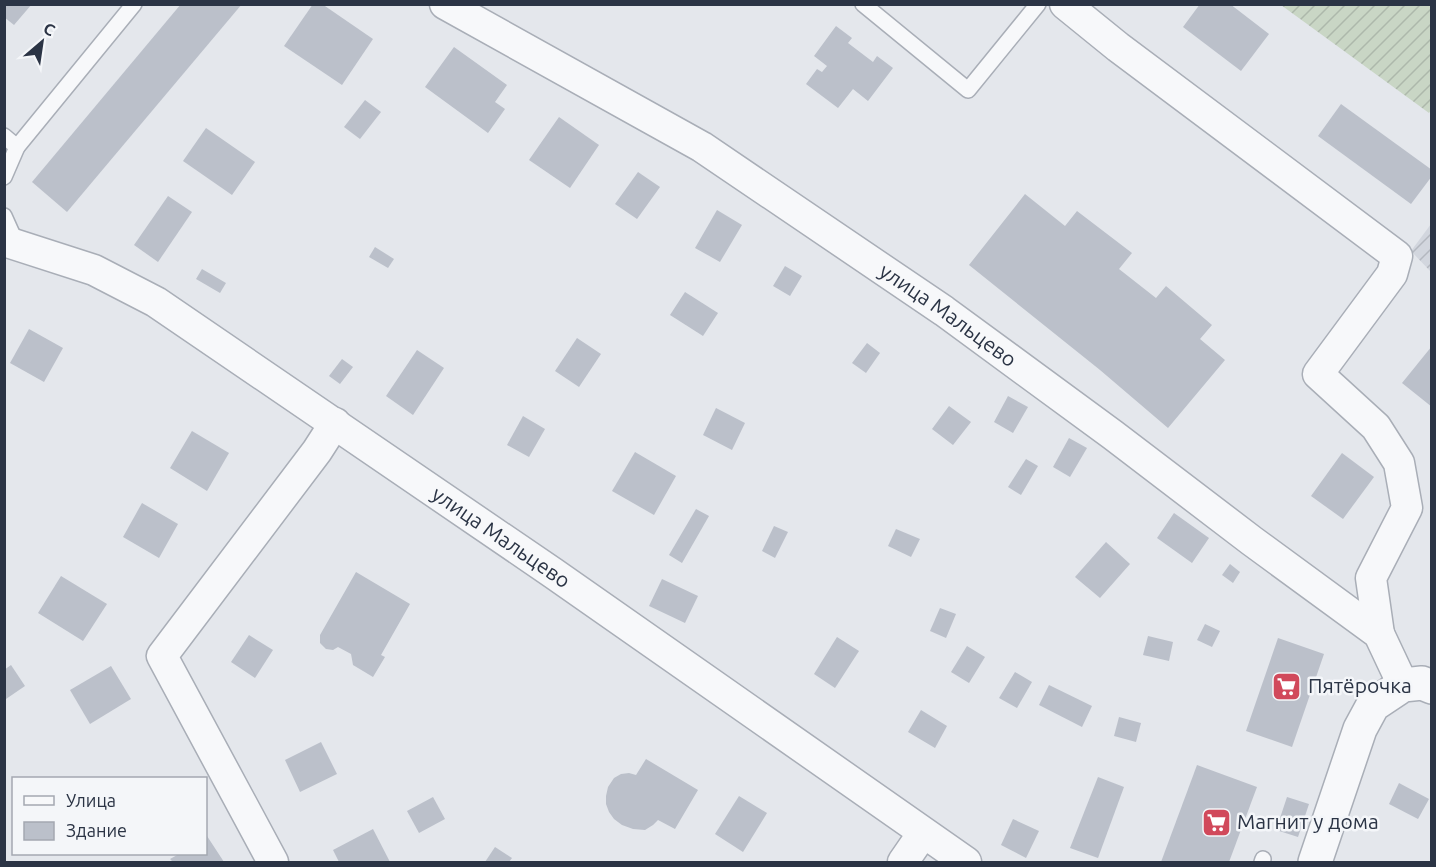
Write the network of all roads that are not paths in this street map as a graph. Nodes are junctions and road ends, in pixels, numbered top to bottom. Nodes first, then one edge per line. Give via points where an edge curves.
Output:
1 (134, 4) edge
2 (446, 4) edge
3 (863, 4) edge
4 (1038, 4) edge
5 (1065, 4) edge
6 (4, 136) edge
7 (17, 147) junction
8 (4, 177) edge
9 (4, 216) edge
10 (9, 249) edge
11 (335, 423) junction
12 (1379, 634) junction
13 (1417, 686) edge
14 (923, 833) junction
15 (273, 862) edge
16 (903, 862) edge
17 (966, 862) edge
18 (1315, 862) edge

1 - 7 lane
2 - 12 street, улица Мальцево via 702,147 769,192 944,311
3 - 4 lane via 968,90
5 - 12 street via 1397,256 1392,274 1318,374 1376,427 1399,464 1407,508 1371,579
6 - 7 lane
7 - 8 lane
9 - 10 lane
10 - 11 street, улица Мальцево via 94,270 156,302
11 - 14 street, улица Мальцево
11 - 15 street via 162,656
12 - 13 street, улица Мальцево
13 - 18 street, улица Мальцево via 1373,705 1360,729
14 - 16 street
14 - 17 street, улица Мальцево

